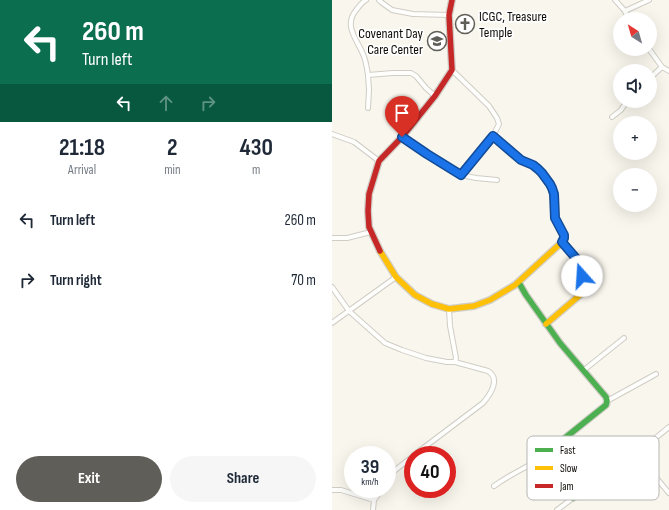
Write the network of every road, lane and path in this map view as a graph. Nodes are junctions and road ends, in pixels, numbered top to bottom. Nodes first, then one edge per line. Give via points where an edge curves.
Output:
1 (366, 0) edge
2 (379, 0) edge
3 (452, 0) edge
4 (615, 0) edge
5 (649, 0) edge
6 (625, 11) joint
7 (449, 15) junction
8 (653, 56) edge
9 (662, 67) junction
10 (452, 70) junction
11 (669, 71) edge
12 (657, 72) edge
13 (368, 75) junction
14 (435, 96) junction
15 (368, 108) dead end
16 (622, 108) edge
17 (612, 117) dead end
18 (332, 134) edge
19 (493, 136) junction
20 (402, 137) junction
21 (379, 161) junction
22 (461, 175) junction
23 (497, 180) dead end
24 (371, 232) junction
25 (332, 238) edge
26 (562, 242) junction
27 (396, 277) junction
28 (519, 283) junction
29 (332, 287) edge
30 (449, 309) junction
31 (349, 312) junction
32 (332, 323) edge
33 (546, 324) junction
34 (624, 338) dead end
35 (455, 362) junction
36 (584, 370) junction
37 (656, 374) dead end
38 (608, 401) junction
39 (669, 427) edge
40 (567, 436) edge
41 (658, 436) edge
42 (426, 446) edge
43 (404, 463) edge
44 (527, 466) edge
45 (396, 470) edge
46 (659, 481) edge
47 (494, 486) dead end
48 (332, 490) edge
49 (669, 493) edge
50 (374, 500) joint
51 (570, 500) edge
52 (373, 510) edge
53 (557, 510) edge

1 - 13 street via 350,19
2 - 7 street via 392,10 413,14
3 - 7 street
4 - 6 street
5 - 6 street
7 - 10 street
8 - 9 street
9 - 11 street
9 - 12 street
10 - 14 street
10 - 19 street via 482,98 497,118 499,124
13 - 14 street via 411,73
13 - 15 street
14 - 20 street
16 - 17 street
18 - 21 street via 354,142
19 - 22 street
19 - 26 street via 521,160 538,169 550,184 554,194 555,218 564,235
20 - 21 street
20 - 22 street
21 - 24 street via 368,211
22 - 23 street
24 - 25 street via 347,238
24 - 27 street
26 - 28 street
26 - 33 street via 581,265 582,290 580,295
27 - 30 street via 415,295
27 - 31 street
28 - 30 street via 474,306
28 - 33 street
29 - 31 street
30 - 35 street
31 - 32 street
31 - 35 street via 385,342 426,358
33 - 36 street via 569,355
34 - 36 street
35 - 42 street via 493,374 493,386 483,404
36 - 38 street
37 - 38 street
38 - 40 street
39 - 41 street
43 - 45 street
44 - 47 street
46 - 49 street
48 - 50 street via 341,490
50 - 52 street
51 - 53 street

